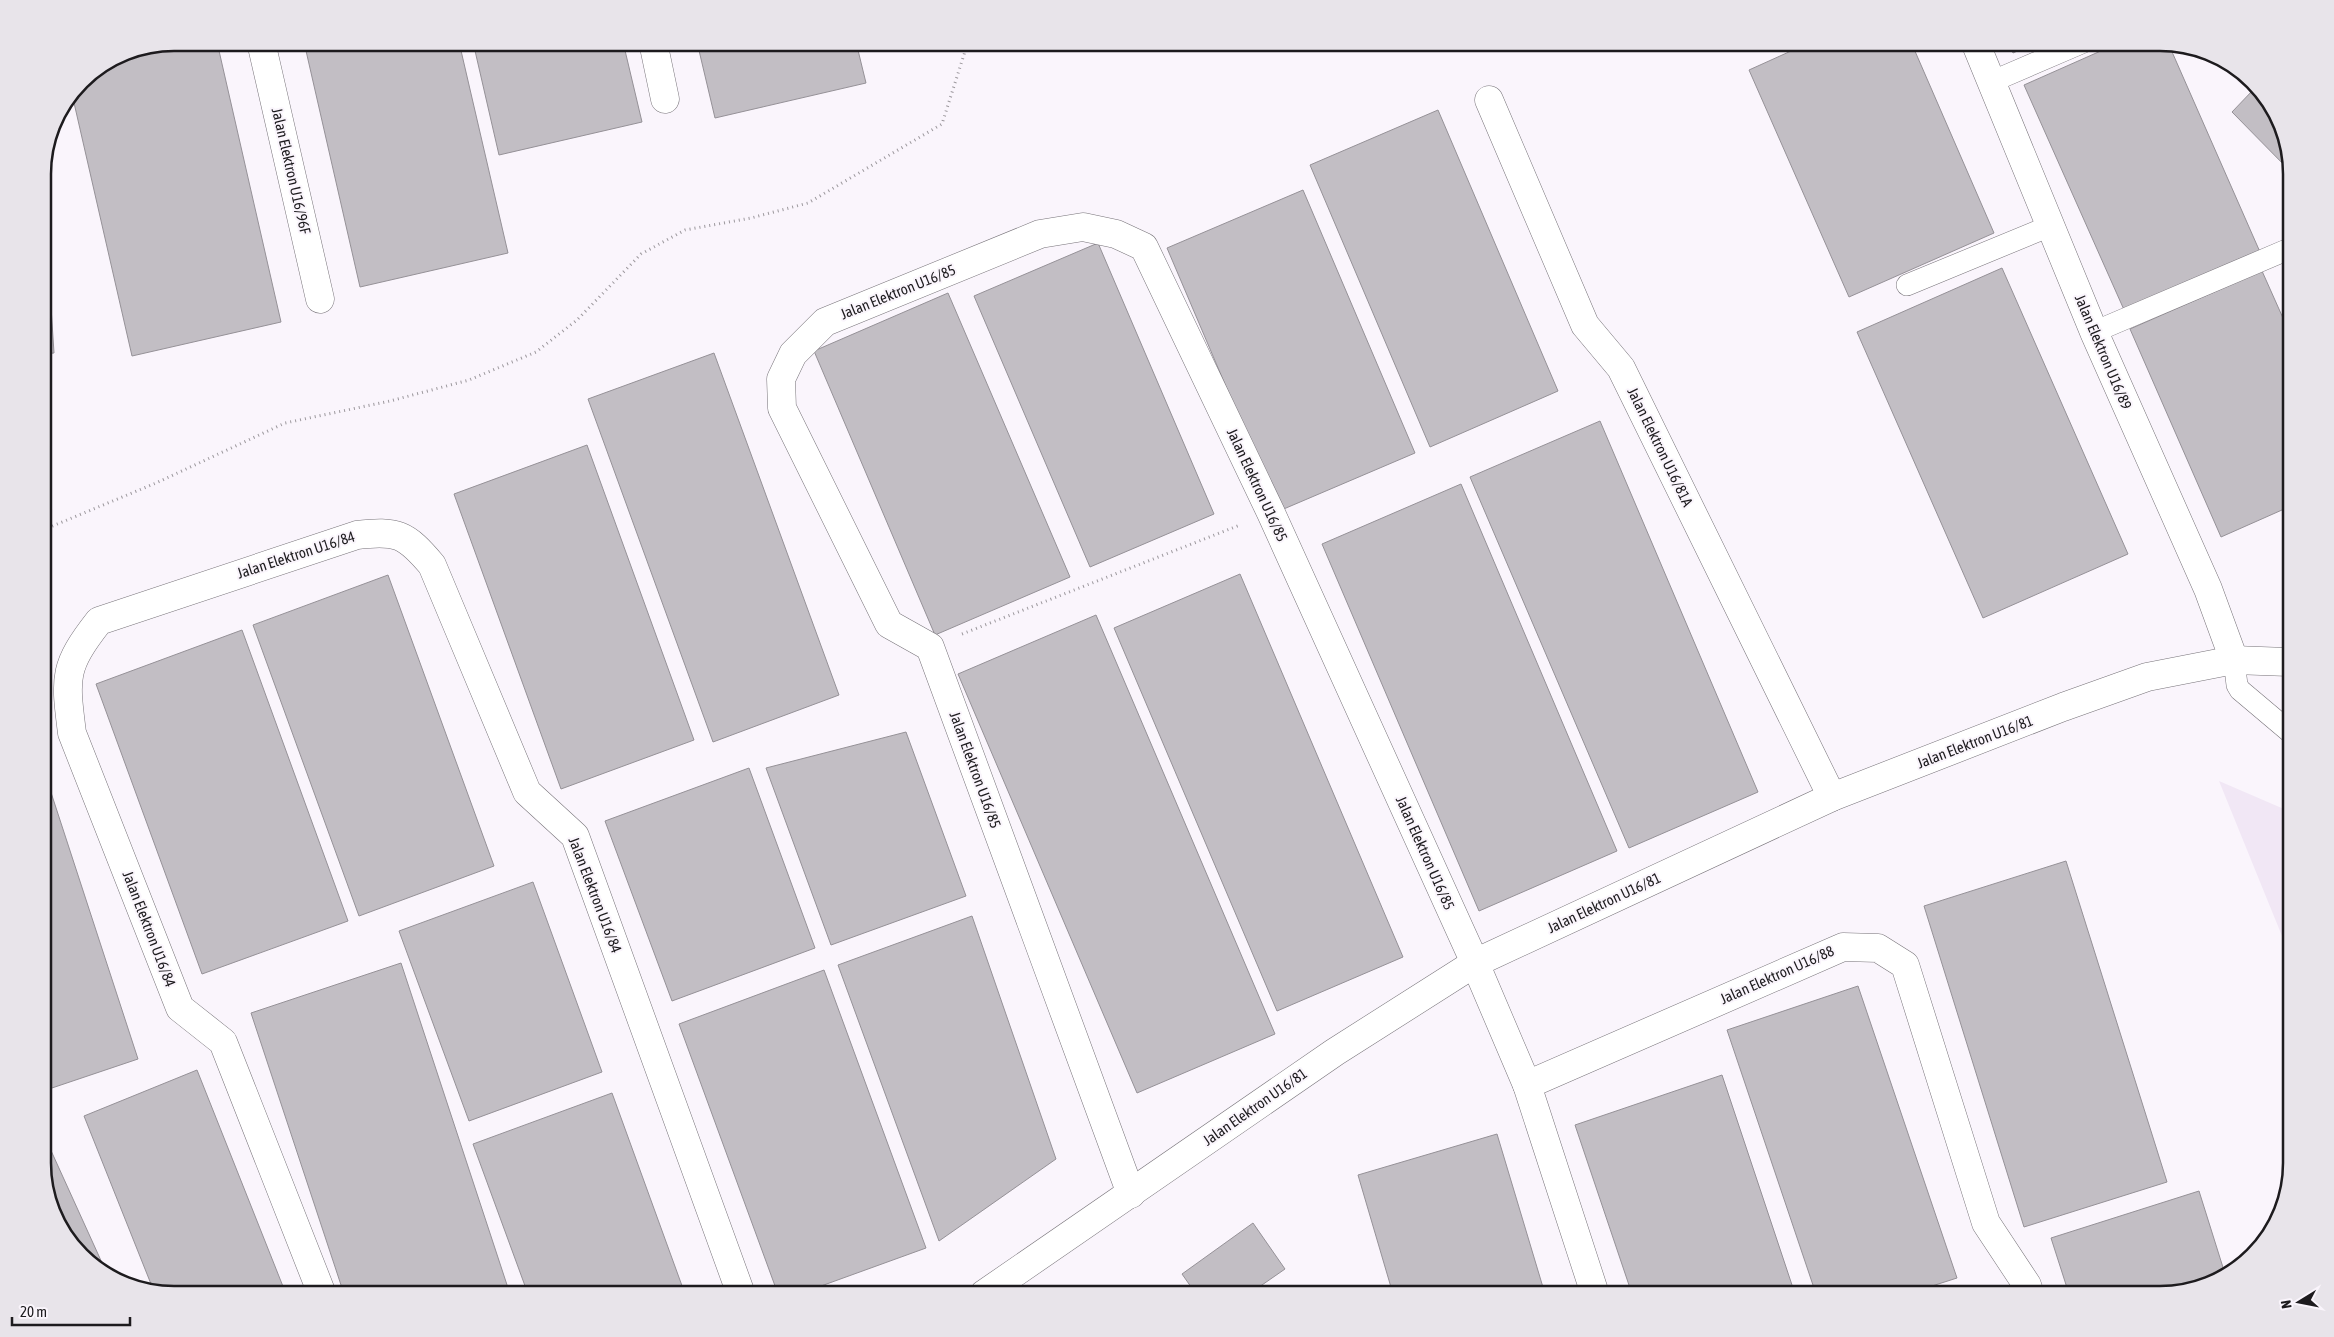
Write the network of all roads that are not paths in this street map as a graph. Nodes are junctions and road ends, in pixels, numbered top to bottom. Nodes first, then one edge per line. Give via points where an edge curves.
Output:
1 (263, 51) edge
2 (655, 51) edge
3 (1979, 51) edge
4 (2063, 51) edge
5 (1991, 82) junction
6 (665, 99) dead end
7 (1489, 100) dead end
8 (2050, 226) junction
9 (2282, 252) edge
10 (1907, 284) dead end
11 (320, 298) dead end
12 (2094, 332) junction
13 (2234, 660) junction
14 (2282, 662) edge
15 (2283, 726) edge
16 (1832, 797) junction
17 (1475, 963) junction
18 (1527, 1085) junction
19 (1131, 1194) junction
20 (319, 1286) edge
21 (738, 1286) edge
22 (996, 1286) edge
23 (1592, 1286) edge
24 (2027, 1286) edge

1 - 11 street, Jalan Elektron U16/96F
2 - 6 street
3 - 5 street, Jalan Elektron U16/89
4 - 5 lane
5 - 8 street, Jalan Elektron U16/89
7 - 16 street, Jalan Elektron U16/81A via 1585,325 1621,368
8 - 10 lane
8 - 12 street, Jalan Elektron U16/89
9 - 12 lane
12 - 13 street, Jalan Elektron U16/89 via 2208,589
13 - 14 street, Jalan Elektron U16/81
13 - 15 lane via 2240,690
13 - 16 street, Jalan Elektron U16/81 via 2147,677
16 - 17 street, Jalan Elektron U16/81
17 - 18 street, Jalan Elektron U16/85
17 - 19 street, Jalan Elektron U16/81 via 1334,1052
17 - 19 street, Jalan Elektron U16/85 via 1271,513 1144,247 1116,234 1083,227 1040,234 826,322 793,354 781,378 782,408 889,624 930,647
18 - 23 street
18 - 24 street, Jalan Elektron U16/88 via 1843,947 1878,948 1905,965 1986,1223
19 - 22 street, Jalan Elektron U16/81
20 - 21 street, Jalan Elektron U16/84 via 224,1042 180,1008 72,733 66,688 70,666 80,645 99,621 357,534 379,532 400,534 432,565 527,792 575,836

